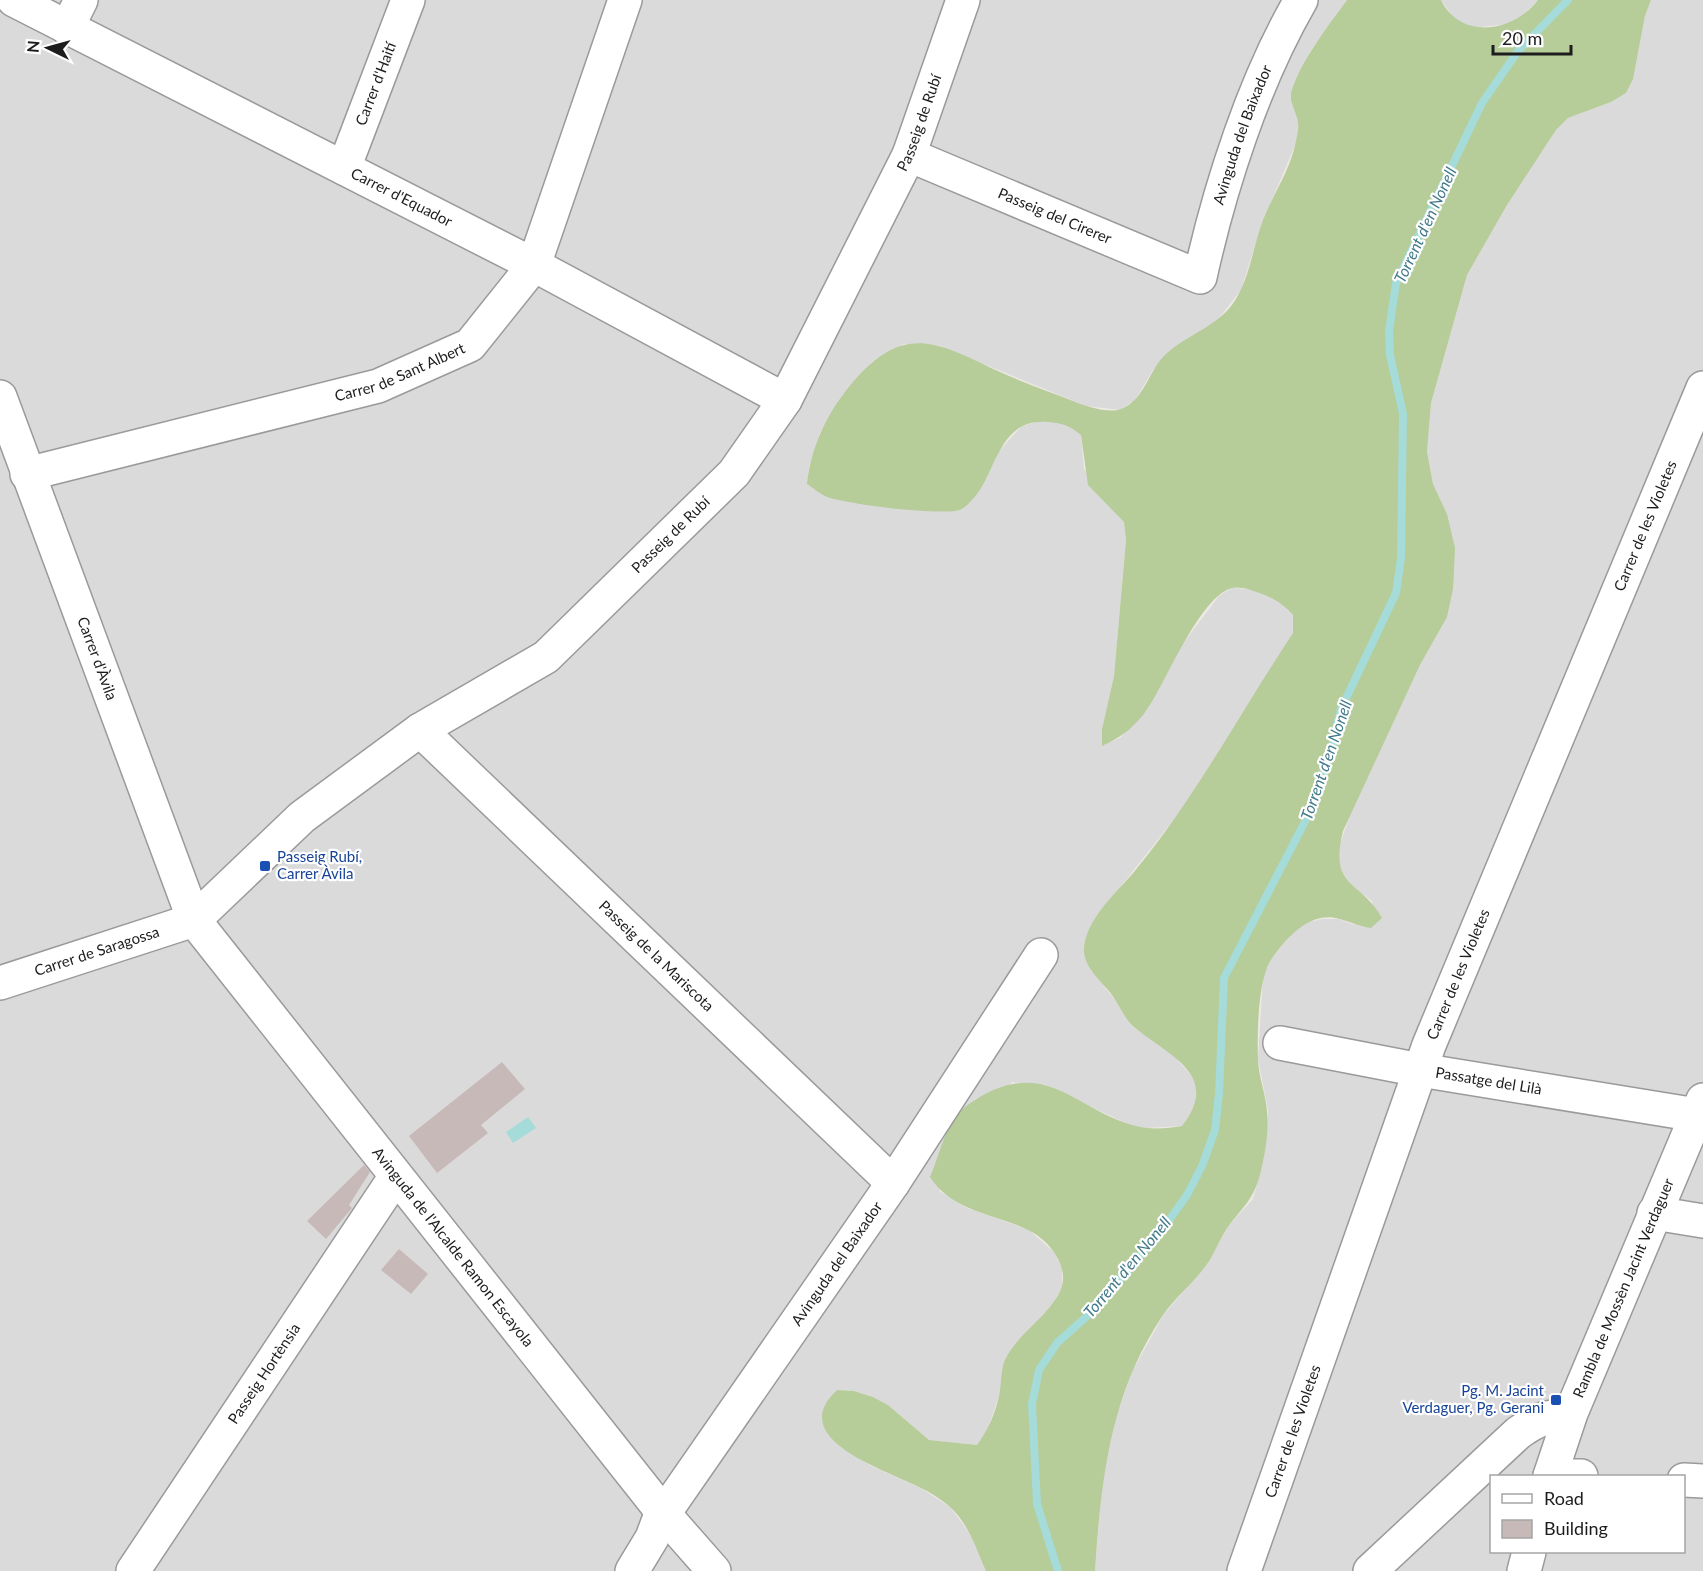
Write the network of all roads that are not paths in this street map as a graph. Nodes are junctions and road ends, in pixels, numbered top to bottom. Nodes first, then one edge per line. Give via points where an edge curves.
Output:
1 (14, 0) edge
2 (408, 0) edge
3 (625, 0) edge
4 (963, 0) edge
5 (1301, 0) edge
6 (74, 14) edge
7 (909, 155) junction
8 (344, 168) junction
9 (534, 265) junction
10 (1200, 278) joint
11 (1703, 388) edge
12 (0, 397) edge
13 (785, 400) junction
14 (27, 474) junction
15 (420, 730) junction
16 (194, 920) junction
17 (1041, 955) dead end
18 (0, 984) edge
19 (1280, 1043) dead end
20 (1420, 1070) junction
21 (1700, 1107) edge
22 (396, 1176) junction
23 (893, 1183) junction
24 (1654, 1212) junction
25 (1703, 1221) edge
26 (1569, 1417) junction
27 (1550, 1475) edge
28 (1685, 1480) edge
29 (1703, 1481) edge
30 (664, 1514) junction
31 (1528, 1553) edge
32 (134, 1571) edge
33 (632, 1571) edge
34 (714, 1571) edge
35 (1244, 1571) edge
36 (1370, 1571) edge
37 (1524, 1571) edge

1 - 6 street, Carrer d'Equador
2 - 8 street, Carrer d'Haití
3 - 9 street, Carrer de Sant Albert
4 - 7 street, Passeig de Rubí
5 - 10 street, Avinguda del Baixador via 1252,102 1208,240
6 - 8 street, Carrer d'Equador
7 - 10 street, Passeig del Cirerer
7 - 13 street, Passeig de Rubí
8 - 9 street, Carrer d'Equador
9 - 13 street, Carrer d'Equador
9 - 14 street, Carrer de Sant Albert via 470,345 378,386
11 - 20 street, Carrer de les Violetes
12 - 14 street, Carrer d'Àvila
13 - 15 street, Passeig de Rubí via 734,473 546,657
14 - 16 street, Carrer d'Àvila
15 - 16 street, Passeig de Rubí via 302,817
15 - 23 street, Passeig de la Mariscota
16 - 18 street, Carrer de Saragossa
16 - 22 street, Avinguda de l'Alcalde Ramon Escayola
17 - 23 street, Avinguda del Baixador
19 - 20 street, Passatge del Lilà
20 - 21 street, Passatge del Lilà
20 - 35 street, Carrer de les Violetes
21 - 24 street, Rambla de Mossèn Jacint Verdaguer
22 - 30 street, Avinguda de l'Alcalde Ramon Escayola
22 - 32 street, Passeig Hortènsia
23 - 30 street, Avinguda del Baixador
24 - 25 street
24 - 26 street, Rambla de Mossèn Jacint Verdaguer
26 - 27 street, Rambla de Mossèn Jacint Verdaguer
26 - 36 street via 1550,1416 1518,1433
28 - 29 street
30 - 33 street, Avinguda del Baixador
30 - 34 street, Avinguda de l'Alcalde Ramon Escayola
31 - 37 street

